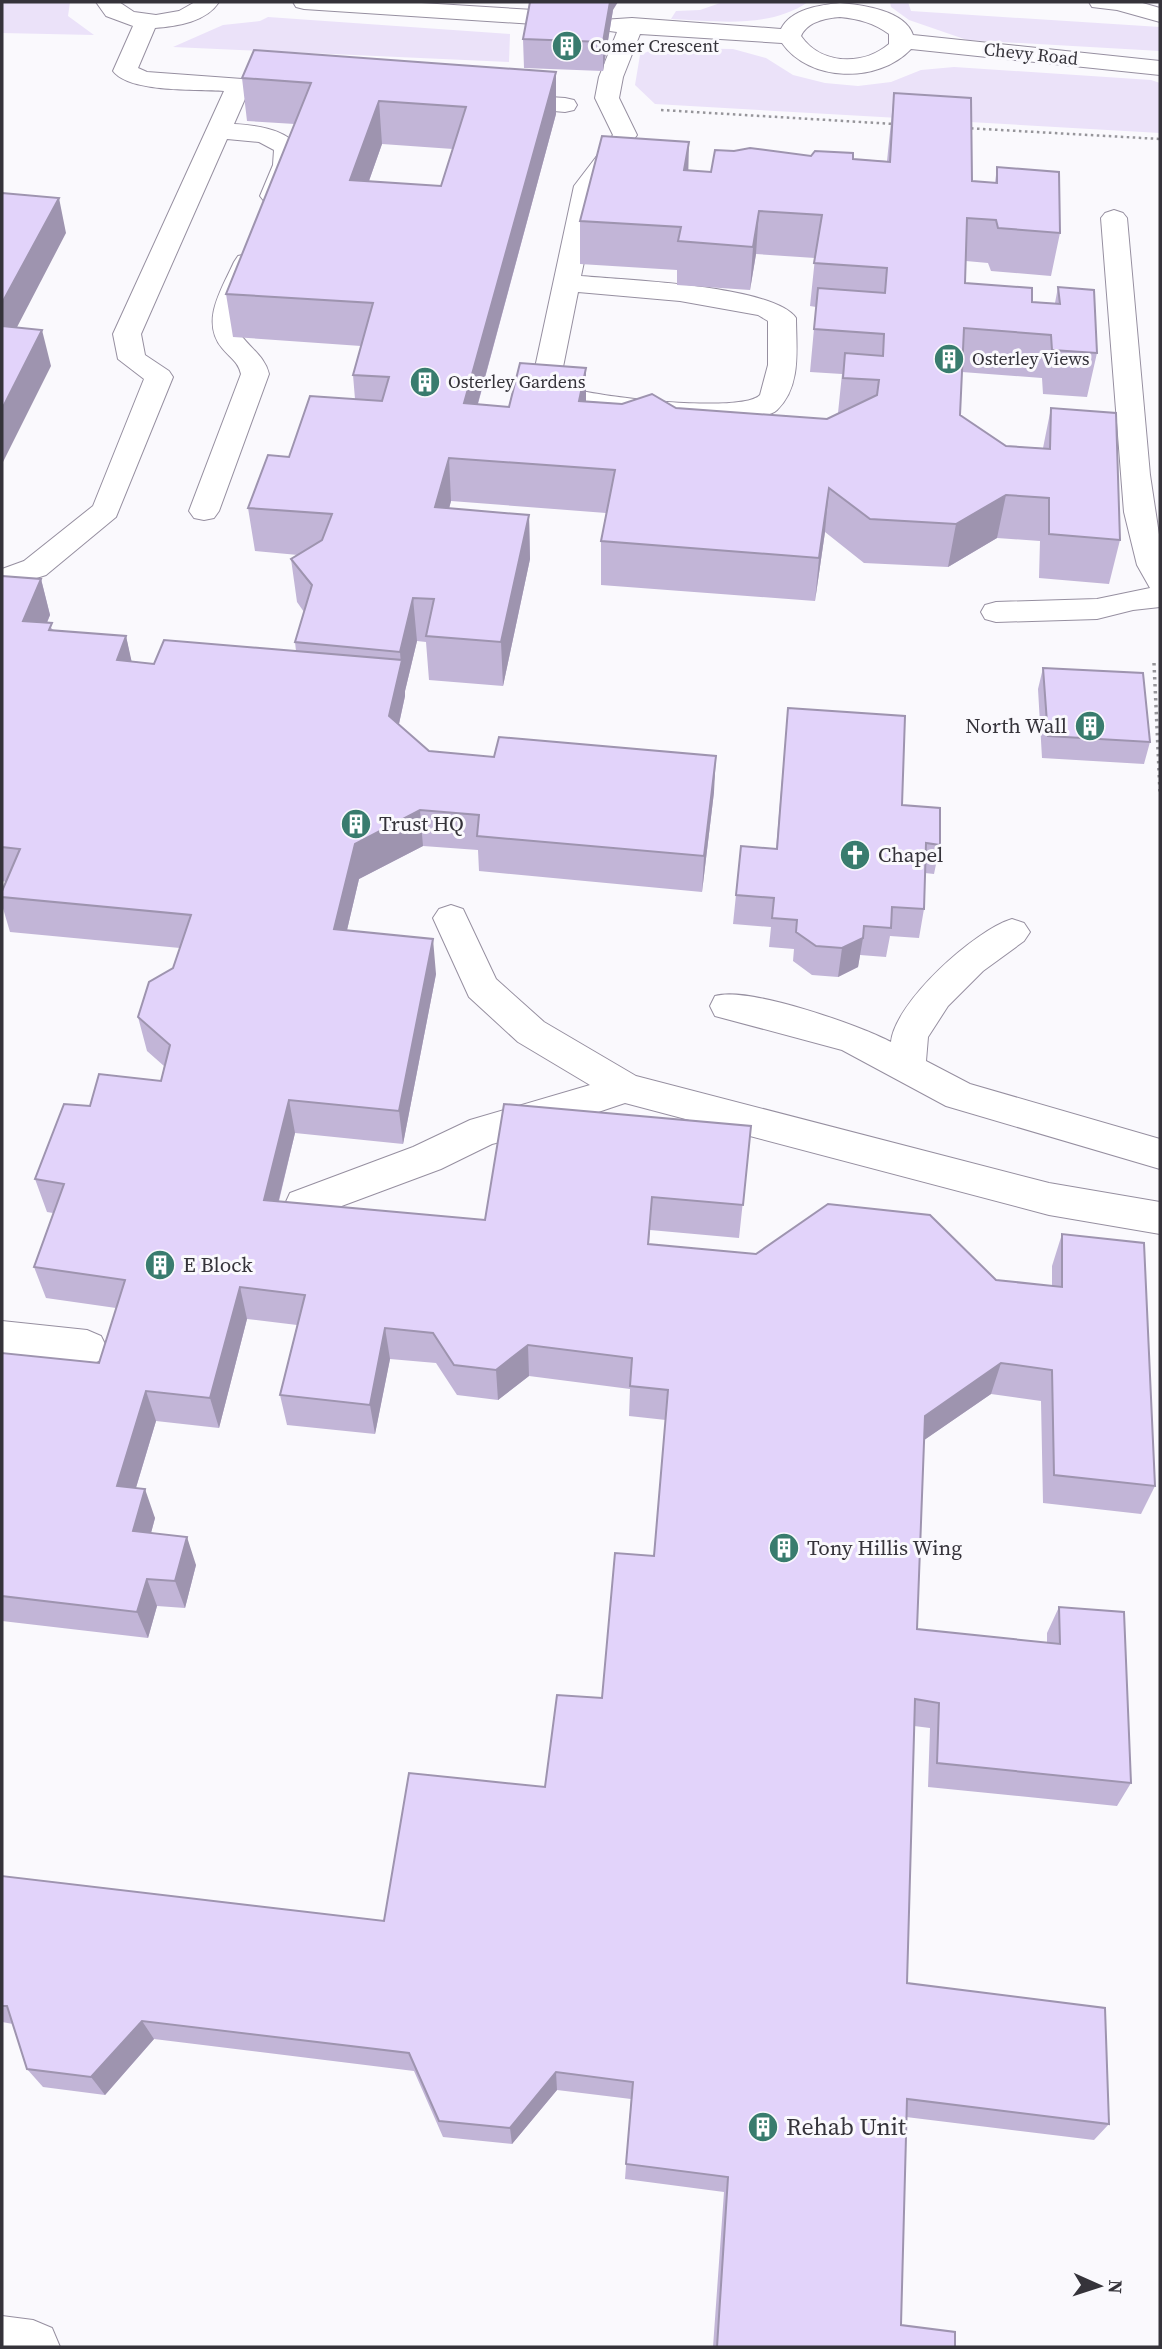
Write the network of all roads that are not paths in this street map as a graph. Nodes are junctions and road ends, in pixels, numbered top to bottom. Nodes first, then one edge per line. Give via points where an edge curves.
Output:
1 (107, 2) edge
2 (208, 2) edge
3 (304, 2) edge
4 (652, 2) edge
5 (1100, 2) edge
6 (859, 7) edge
7 (505, 9) edge
8 (1160, 15) edge
9 (534, 17) edge
10 (147, 21) junction
11 (630, 25) junction
12 (789, 36) junction
13 (901, 41) junction
14 (1160, 68) edge
15 (239, 85) junction
16 (291, 88) edge
17 (483, 100) edge
18 (565, 105) dead end
19 (218, 131) junction
20 (1114, 218) dead end
21 (566, 283) junction
22 (204, 511) dead end
23 (2, 579) edge
24 (1160, 581) edge
25 (1160, 597) edge
26 (996, 612) dead end
27 (451, 918) dead end
28 (1012, 932) dead end
29 (728, 1006) dead end
30 (907, 1069) junction
31 (625, 1088) junction
32 (1160, 1154) edge
33 (304, 1204) edge
34 (1160, 1218) edge
35 (2, 1338) edge
36 (87, 1348) dead end
37 (2, 2344) edge
38 (33, 2347) edge

1 - 10 street via 119,15
2 - 10 street via 191,15
3 - 7 street
4 - 11 street
5 - 8 street
6 - 12 street via 807,17 795,24
6 - 13 street via 890,22 901,32
7 - 9 street
10 - 15 street via 125,71 142,79
11 - 12 street
11 - 21 street via 610,79 608,105 625,135 587,186
12 - 13 street via 802,54 845,65 878,62 892,55
13 - 14 street, Chevy Road
15 - 16 street
15 - 19 street
17 - 18 street
19 - 22 street via 273,137 286,148 288,157 225,319 224,331 252,361 255,374
19 - 23 street via 127,334 132,359 159,377 106,510 36,568
20 - 24 street via 1136,483 1145,535
21 - 21 street via 547,377 548,387 559,395 631,406 750,413 765,407 775,394 782,371 782,318 776,312 730,299
25 - 26 street via 1097,609
27 - 31 street via 482,987 531,1032
28 - 30 street via 970,962 935,996 910,1035
29 - 30 street via 854,1039
30 - 32 street via 959,1096
31 - 33 street via 484,1131
31 - 34 street via 1049,1199
35 - 36 street
37 - 38 street

